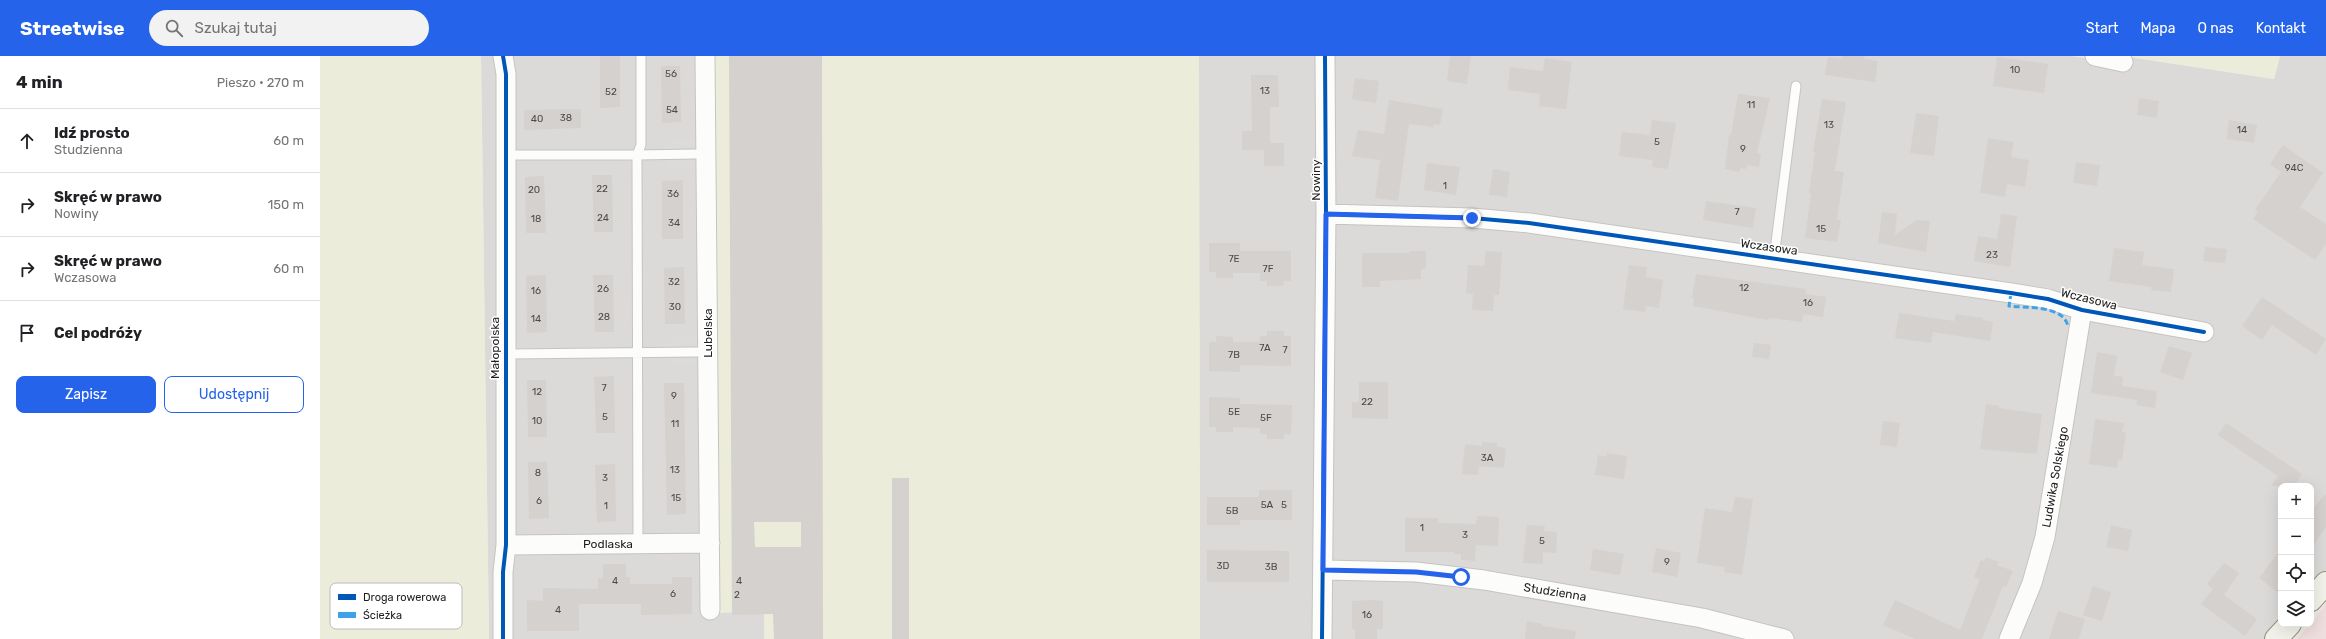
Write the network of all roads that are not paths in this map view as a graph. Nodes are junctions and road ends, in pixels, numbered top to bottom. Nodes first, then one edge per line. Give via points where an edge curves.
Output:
1 (502, 56) edge
2 (641, 56) edge
3 (706, 56) edge
4 (1325, 56) edge
5 (2095, 56) edge
6 (2123, 62) dead end
7 (1796, 86) dead end
8 (695, 154) dead end
9 (505, 155) junction
10 (637, 155) junction
11 (1326, 214) junction
12 (1774, 258) junction
13 (2082, 310) junction
14 (2204, 332) dead end
15 (697, 352) dead end
16 (639, 353) junction
17 (505, 354) junction
18 (710, 543) junction
19 (638, 544) junction
20 (506, 545) junction
21 (1323, 570) junction
22 (2326, 583) edge
23 (2314, 597) edge
24 (710, 610) dead end
25 (2287, 627) edge
26 (503, 639) edge
27 (1322, 639) edge
28 (1784, 639) edge
29 (2009, 639) edge
30 (2276, 639) edge

1 - 9 street, Małopolska via 506,74
2 - 10 lane via 641,140
3 - 18 street, Lubelska
4 - 11 street, Nowiny
5 - 6 street
7 - 12 lane
8 - 10 lane
9 - 10 lane
9 - 17 street, Małopolska
10 - 16 lane
11 - 12 street, Wczasowa via 1529,223
11 - 21 street, Nowiny
12 - 13 street, Wczasowa via 2033,297
13 - 14 street, Wczasowa
13 - 29 street, Ludwika Solskiego via 2045,537 2032,583
15 - 16 lane
16 - 17 lane
16 - 19 lane
17 - 20 street, Małopolska
18 - 19 street, Podlaska
18 - 24 street, Lubelska
19 - 20 street, Podlaska
20 - 26 street, Małopolska via 503,572
21 - 27 street, Nowiny
21 - 28 street, Studzienna via 1416,572 1484,580 1702,618
22 - 23 street
25 - 30 street

